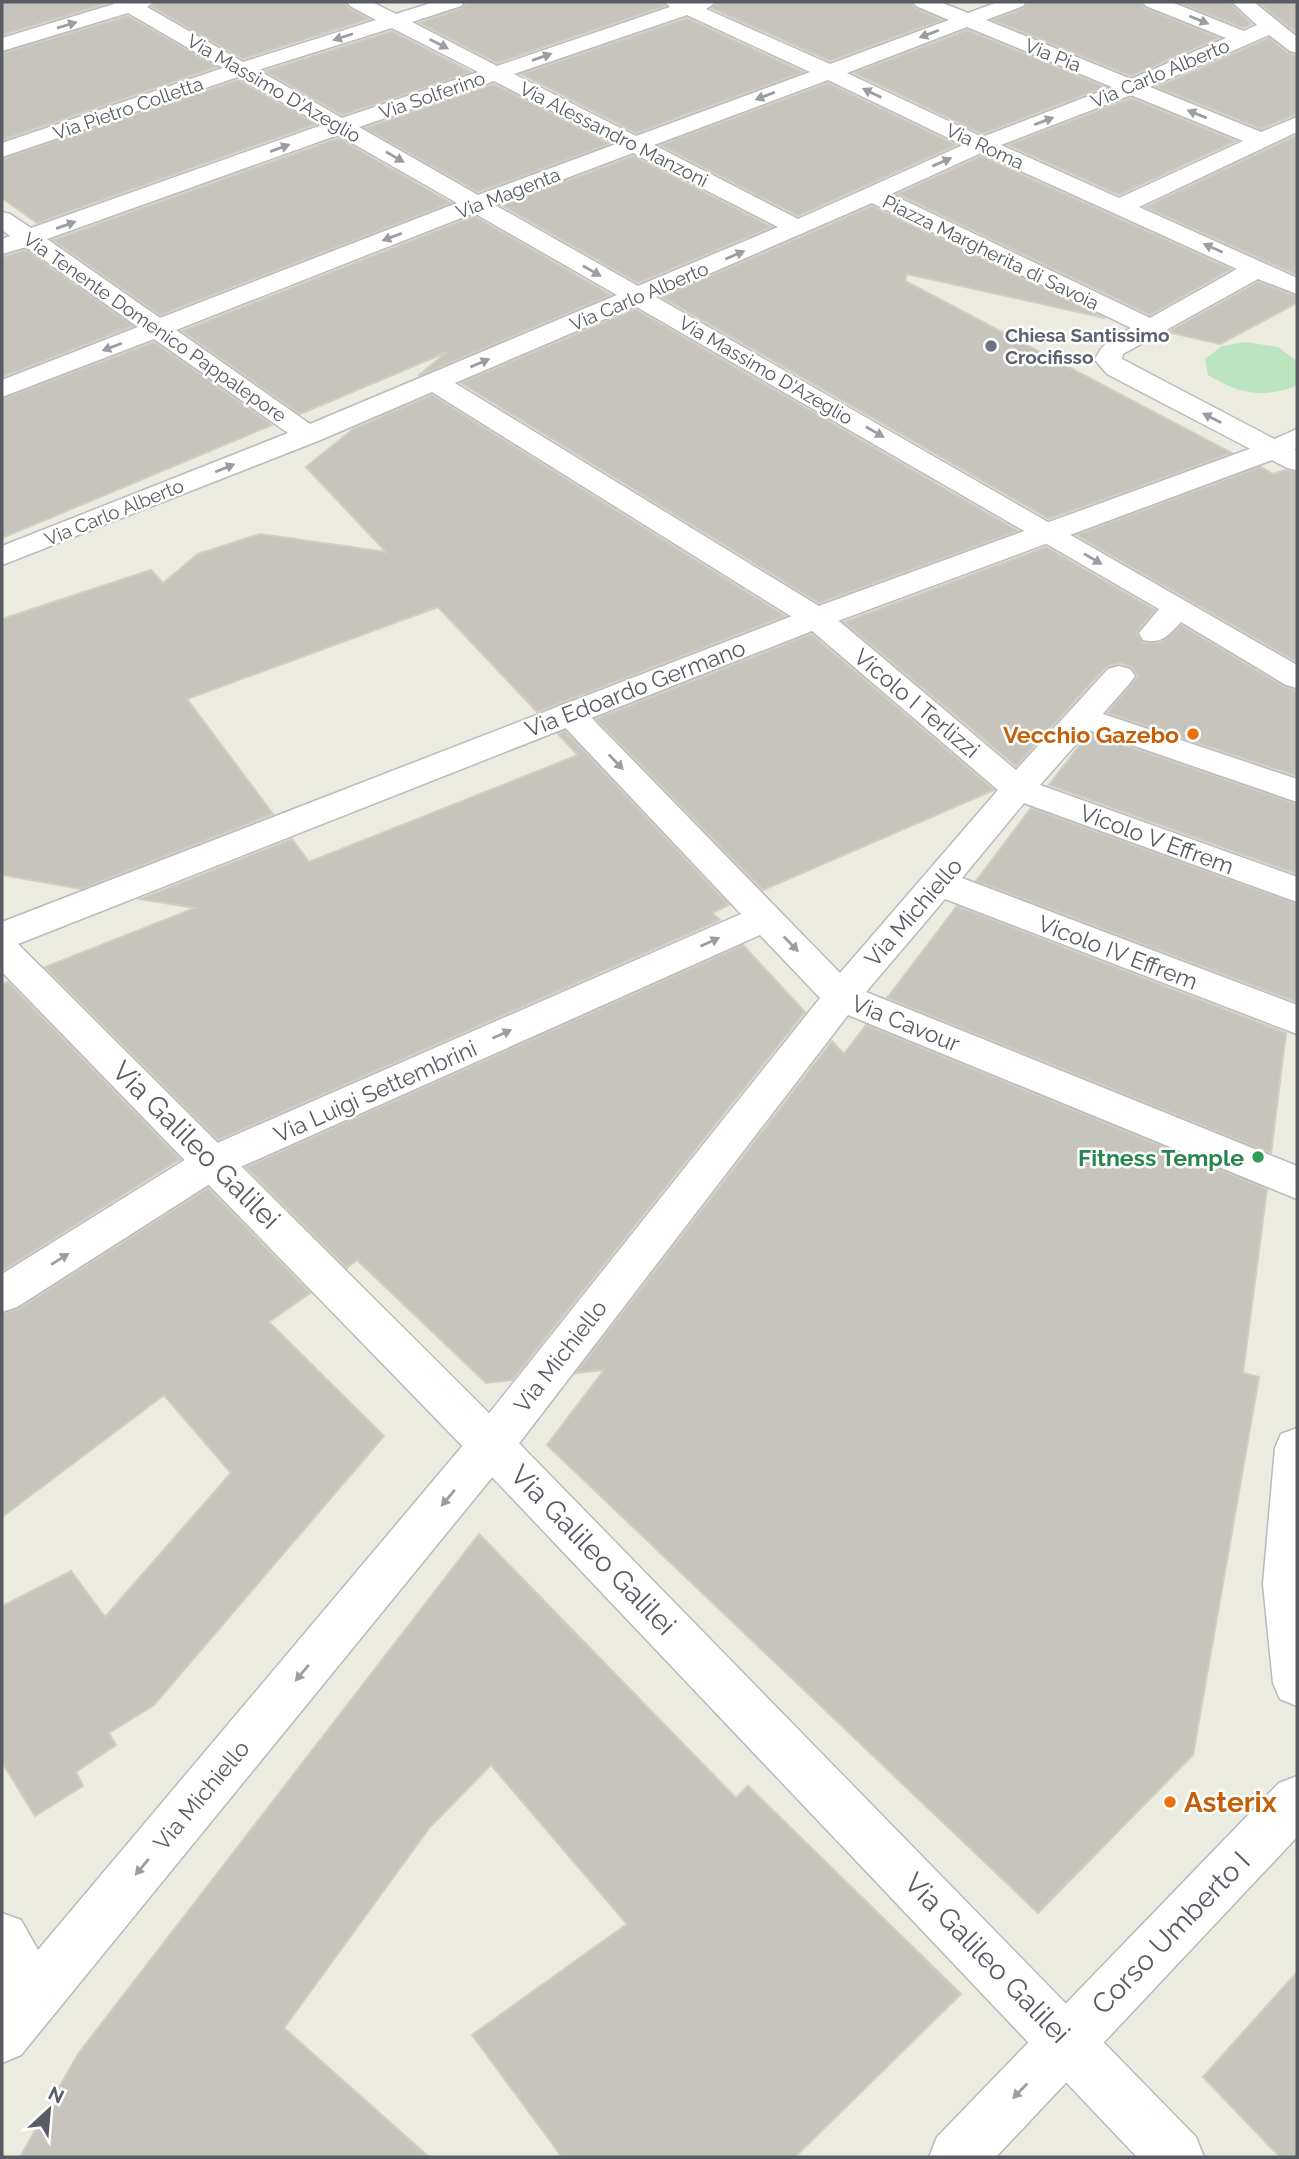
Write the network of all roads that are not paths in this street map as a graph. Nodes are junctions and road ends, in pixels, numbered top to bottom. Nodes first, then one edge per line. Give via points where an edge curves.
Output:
1 (357, 2) edge
2 (454, 2) edge
3 (923, 2) edge
4 (1016, 2) edge
5 (1153, 2) edge
6 (1242, 2) edge
7 (133, 3) edge
8 (689, 4) edge
9 (968, 20) junction
10 (394, 21) junction
11 (1272, 26) junction
12 (1244, 38) junction
13 (2, 45) edge
14 (1297, 47) edge
15 (241, 69) junction
16 (829, 72) junction
17 (495, 73) junction
18 (1132, 87) junction
19 (1297, 124) edge
20 (341, 126) junction
21 (1260, 140) junction
22 (635, 145) junction
23 (981, 145) junction
24 (2, 150) edge
25 (870, 193) junction
26 (477, 204) junction
27 (1122, 206) junction
28 (2, 219) edge
29 (797, 228) junction
30 (28, 238) junction
31 (2, 247) edge
32 (1258, 268) junction
33 (1297, 287) edge
34 (637, 296) junction
35 (1151, 328) junction
36 (158, 329) junction
37 (435, 382) junction
38 (2, 388) edge
39 (308, 435) junction
40 (1289, 450) edge
41 (1051, 533) junction
42 (2, 556) edge
43 (1176, 609) junction
44 (816, 618) junction
45 (1154, 633) dead end
46 (1119, 676) dead end
47 (1297, 678) edge
48 (569, 713) junction
49 (1082, 718) junction
50 (1018, 789) junction
51 (1297, 792) edge
52 (939, 883) junction
53 (1297, 890) edge
54 (765, 918) junction
55 (2, 936) edge
56 (2, 950) edge
57 (841, 997) junction
58 (1297, 1020) edge
59 (213, 1162) junction
60 (1297, 1182) edge
61 (2, 1295) edge
62 (491, 1445) junction
63 (1297, 1448) edge
64 (1297, 1683) edge
65 (1297, 1801) edge
66 (2, 1940) edge
67 (35, 1996) junction
68 (2, 2036) edge
69 (1068, 2042) junction
70 (957, 2157) edge
71 (1176, 2157) edge

1 - 10 street, Via Alessandro Manzoni
2 - 10 street, Via Pietro Colletta
3 - 9 street, Via Pia
4 - 9 street, Via Magenta
5 -> 12 street
6 - 11 street
13 -> 7 street
7 - 15 street, Via Massimo D'Azeglio
8 - 16 street, Via Roma
17 -> 8 street, Via Solferino
9 -> 16 street, Via Magenta
9 - 18 street, Via Pia
10 -> 15 street, Via Pietro Colletta
10 -> 17 street, Via Alessandro Manzoni
11 - 12 street, Via Carlo Alberto
11 - 14 street
12 - 18 street, Via Carlo Alberto
15 - 20 street, Via Massimo D'Azeglio
15 - 24 street, Via Pietro Colletta
16 -> 22 street, Via Magenta
23 -> 16 street, Via Roma
17 - 20 street, Via Solferino
17 - 22 street, Via Alessandro Manzoni
21 -> 18 street, Via Pia
23 -> 18 street, Via Carlo Alberto
19 - 21 street
20 -> 26 street, Via Massimo D'Azeglio
30 -> 20 street, Via Solferino
21 - 27 street
22 - 26 street, Via Magenta
22 - 29 street, Via Alessandro Manzoni
25 -> 23 street, Via Carlo Alberto
23 - 27 street, Via Roma
25 - 29 street, Via Carlo Alberto
25 - 35 street, Piazza Margherita di Savoia
26 -> 34 street, Via Massimo D'Azeglio
26 -> 36 street, Via Magenta
32 -> 27 street, Via Roma
28 - 30 street, Via Tenente Domenico Pappalepore
34 -> 29 street, Via Carlo Alberto
30 - 31 street, Via Solferino
30 - 36 street, Via Tenente Domenico Pappalepore
32 - 33 street, Via Roma
32 - 35 street
37 -> 34 street, Via Carlo Alberto
34 -> 41 street, Via Massimo D'Azeglio
40 -> 35 street via 1116,368 1108,360 1112,350
36 -> 38 street, Via Magenta
36 - 39 street, Via Tenente Domenico Pappalepore
37 - 39 street, Via Carlo Alberto
37 - 44 street, Vicolo I Terlizzi
42 -> 39 street, Via Carlo Alberto
40 - 41 street, Via Edoardo Germano
41 -> 43 street, Via Massimo D'Azeglio
41 - 44 street, Via Edoardo Germano
43 - 45 street
43 - 47 street, Via Massimo D'Azeglio
44 - 48 street, Via Edoardo Germano
44 - 50 street, Vicolo I Terlizzi
46 - 49 street, Via Michiello
48 -> 54 street, Via Cavour
48 - 55 street, Via Edoardo Germano
49 - 50 street, Via Michiello
49 - 51 street
50 - 52 street, Via Michiello
50 - 53 street, Vicolo V Effrem
52 - 57 street, Via Michiello
52 - 58 street, Vicolo IV Effrem
54 -> 57 street, Via Cavour
59 -> 54 street, Via Luigi Settembrini
56 - 59 street, Via Galileo Galilei
57 - 60 street, Via Cavour
57 - 62 street, Via Michiello
61 -> 59 street, Via Luigi Settembrini
59 - 62 street, Via Galileo Galilei
62 -> 67 street, Via Michiello
62 - 69 street, Via Galileo Galilei
63 - 64 street via 1286,1584
65 - 69 street, Corso Umberto I
66 - 67 street
67 - 68 street, Via Michiello
69 -> 70 street, Corso Umberto I
69 - 71 street, Via Galileo Galilei

